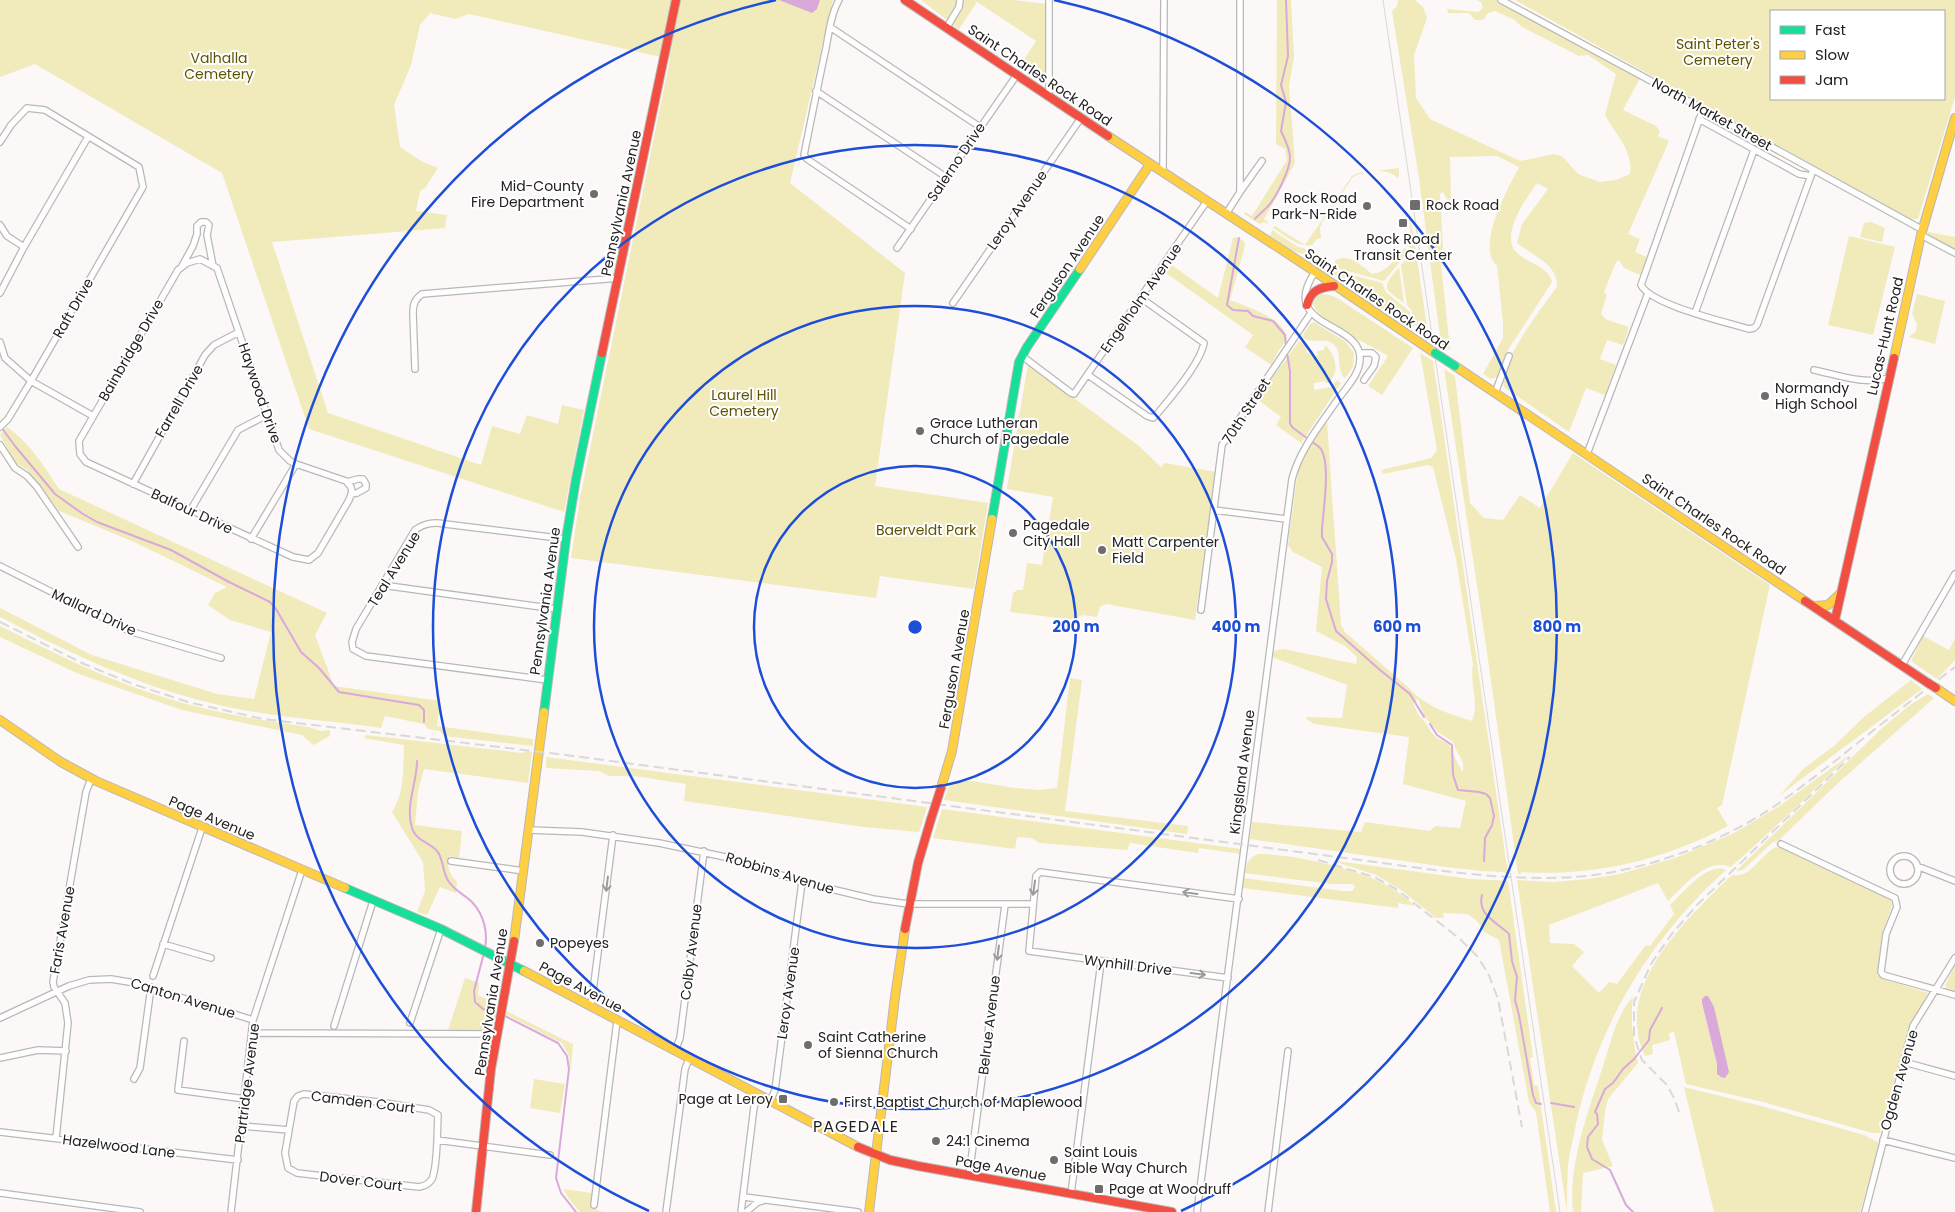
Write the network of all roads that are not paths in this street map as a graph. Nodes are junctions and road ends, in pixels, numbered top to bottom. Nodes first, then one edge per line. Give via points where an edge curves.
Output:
1 (676, 0) edge
2 (840, 0) edge
3 (905, 0) edge
4 (960, 0) edge
5 (1050, 0) edge
6 (1164, 0) edge
7 (1240, 0) edge
8 (1501, 0) edge
9 (830, 27) junction
10 (947, 28) junction
11 (1016, 76) junction
12 (816, 91) junction
13 (1049, 96) junction
14 (1703, 109) junction
15 (1081, 118) junction
16 (1955, 118) edge
17 (1699, 119) junction
18 (980, 127) junction
19 (88, 137) junction
20 (0, 142) edge
21 (1754, 150) junction
22 (1262, 161) dead end
23 (1150, 164) junction
24 (1162, 172) junction
25 (1812, 173) junction
26 (946, 177) junction
27 (1240, 192) junction
28 (1207, 201) junction
29 (1226, 214) junction
30 (0, 226) edge
31 (911, 229) junction
32 (1922, 233) junction
33 (24, 247) junction
34 (897, 248) dead end
35 (1955, 253) edge
36 (213, 266) junction
37 (181, 267) junction
38 (1314, 272) junction
39 (618, 278) junction
40 (1334, 286) junction
41 (0, 293) edge
42 (1648, 293) junction
43 (1141, 298) junction
44 (954, 303) dead end
45 (1306, 305) junction
46 (1311, 313) junction
47 (1695, 313) junction
48 (239, 332) junction
49 (0, 342) edge
50 (1360, 353) junction
51 (1022, 356) junction
52 (1509, 356) dead end
53 (415, 369) dead end
54 (1814, 370) dead end
55 (1088, 375) junction
56 (1889, 378) junction
57 (1364, 380) dead end
58 (31, 381) junction
59 (1495, 393) junction
60 (267, 415) junction
61 (93, 416) junction
62 (3, 425) edge
63 (0, 445) edge
64 (80, 454) joint
65 (1587, 454) junction
66 (296, 464) junction
67 (133, 484) junction
68 (349, 485) junction
69 (351, 494) junction
70 (1214, 510) junction
71 (190, 511) junction
72 (1286, 519) junction
73 (251, 539) junction
74 (566, 539) junction
75 (78, 547) dead end
76 (0, 566) edge
77 (1955, 574) edge
78 (382, 586) junction
79 (1952, 586) edge
80 (1841, 593) junction
81 (1815, 606) junction
82 (556, 610) junction
83 (1201, 610) dead end
84 (1835, 620) junction
85 (221, 658) dead end
86 (1902, 665) junction
87 (547, 680) junction
88 (1955, 701) edge
89 (0, 720) edge
90 (90, 779) junction
91 (202, 828) junction
92 (528, 830) junction
93 (613, 835) junction
94 (1781, 844) dead end
95 (704, 852) junction
96 (451, 861) dead end
97 (1918, 866) junction
98 (302, 870) junction
99 (524, 871) junction
100 (1955, 881) edge
101 (802, 882) junction
102 (1238, 899) junction
103 (373, 901) junction
104 (908, 904) junction
105 (1032, 904) junction
106 (1005, 905) junction
107 (441, 930) junction
108 (163, 944) junction
109 (211, 958) dead end
110 (1955, 958) edge
111 (1101, 962) junction
112 (511, 965) junction
113 (153, 976) dead end
114 (1228, 978) junction
115 (151, 987) junction
116 (57, 990) junction
117 (1936, 990) junction
118 (1955, 995) edge
119 (591, 1007) junction
120 (0, 1018) edge
121 (254, 1020) junction
122 (617, 1021) junction
123 (410, 1023) dead end
124 (334, 1026) dead end
125 (252, 1033) junction
126 (497, 1034) junction
127 (184, 1040) dead end
128 (1288, 1050) dead end
129 (66, 1051) junction
130 (675, 1052) junction
131 (0, 1058) edge
132 (689, 1059) junction
133 (1904, 1062) junction
134 (1955, 1076) edge
135 (134, 1079) dead end
136 (759, 1096) junction
137 (245, 1099) junction
138 (770, 1102) junction
139 (242, 1126) junction
140 (289, 1130) junction
141 (0, 1132) edge
142 (56, 1138) junction
143 (437, 1140) junction
144 (1883, 1140) junction
145 (484, 1146) junction
146 (550, 1154) dead end
147 (875, 1155) junction
148 (1955, 1158) edge
149 (238, 1160) junction
150 (969, 1176) junction
151 (0, 1194) edge
152 (1071, 1194) junction
153 (744, 1197) junction
154 (770, 1200) junction
155 (594, 1205) dead end
156 (1126, 1208) edge
157 (140, 1212) edge
158 (232, 1212) edge
159 (476, 1212) edge
160 (666, 1212) edge
161 (741, 1212) edge
162 (746, 1212) edge
163 (858, 1212) edge
164 (869, 1212) edge
165 (1172, 1212) edge
166 (1197, 1212) edge
167 (1268, 1212) edge
168 (1865, 1212) edge

1 - 39 main road, Pennsylvania Avenue
2 - 9 street
3 - 10 main road, Saint Charles Rock Road
4 - 10 street
5 - 13 street
6 - 24 street
7 - 27 street
8 - 14 street, North Market Street
9 - 12 street
9 - 18 street
10 - 11 main road, Saint Charles Rock Road
11 - 13 main road, Saint Charles Rock Road
11 - 18 street, Salerno Drive
12 - 26 street
12 - 31 street via 804,155
13 - 15 main road, Saint Charles Rock Road
14 - 17 street
14 - 25 street, North Market Street
15 - 23 main road, Saint Charles Rock Road
15 - 44 street, Leroy Avenue
16 - 32 main road, Lucas-Hunt Road
17 - 21 street
17 - 42 street via 1641,284
18 - 26 street, Salerno Drive
19 - 20 street via 45,110 27,108
19 - 33 street
19 - 58 street, Raft Drive via 139,167 143,187
21 - 25 street via 1799,174
21 - 47 street
22 - 27 street
23 - 24 main road, Saint Charles Rock Road
23 - 51 main road, Ferguson Avenue
24 - 28 main road, Saint Charles Rock Road
25 - 32 street, North Market Street
25 - 47 street via 1757,325 1749,328
26 - 31 street, Salerno Drive
27 - 29 street
28 - 29 main road, Saint Charles Rock Road
28 - 43 street, Engelholm Avenue
29 - 38 main road, Saint Charles Rock Road
30 - 33 street via 7,236
31 - 34 street, Salerno Drive
32 - 35 street, North Market Street
32 - 56 main road, Lucas-Hunt Road
33 - 41 street
36 - 37 street via 200,260
36 - 37 street, Haywood Drive via 208,244 209,225 201,222 197,226 196,240
36 - 48 street, Haywood Drive via 217,268
37 - 61 street, Bainbridge Drive
38 - 40 main road, Saint Charles Rock Road
38 - 45 street via 1306,285
39 - 53 street via 422,294 413,304
39 - 74 main road, Pennsylvania Avenue
40 - 45 main road via 1315,290
40 - 59 main road, Saint Charles Rock Road, bridge
42 - 47 street
42 - 65 street
43 - 55 street, Engelholm Avenue
43 - 55 street via 1204,343 1182,382 1153,418
45 - 46 street
46 - 50 street via 1352,341
46 - 70 street, 70th Street via 1222,446
48 - 60 street, Haywood Drive
48 - 67 street, Farrell Drive via 214,345 205,356
49 - 58 street via 5,358
50 - 57 street via 1372,353 1376,357
50 - 72 street, Kingsland Avenue via 1356,372 1295,467
51 - 55 street, Engelholm Avenue via 1074,394
51 - 104 main road, Ferguson Avenue, bridge via 1016,372 952,751
52 - 59 street
54 - 56 street via 1867,381
56 - 80 main road, Lucas-Hunt Road
58 - 61 street
58 - 62 street, Raft Drive
59 - 65 main road, Saint Charles Rock Road
60 - 66 street, Haywood Drive via 279,450
60 - 71 street via 238,430
61 - 64 street, Bainbridge Drive via 78,441
63 - 75 street via 15,468 38,487
64 - 67 street, Balfour Drive via 86,462
65 - 81 main road, Saint Charles Rock Road
66 - 68 street, Haywood Drive
66 - 73 street
67 - 71 street, Balfour Drive
68 - 69 street
68 - 69 street, Haywood Drive via 358,479 363,479 366,484 363,491
69 - 73 street, Balfour Drive via 318,553 309,560 293,557
70 - 72 street
70 - 83 street, 70th Street
71 - 73 street, Balfour Drive
72 - 102 street, Kingsland Avenue
74 - 78 street, Teal Avenue via 433,522 423,524 415,530
74 - 82 main road, Pennsylvania Avenue
76 - 85 street, Mallard Drive via 128,631
77 - 79 street
78 - 82 street
78 - 87 street, Teal Avenue via 356,629 353,649 366,656
79 - 86 street
80 - 81 main road via 1828,605
80 - 84 main road, Lucas-Hunt Road
81 - 84 main road, Saint Charles Rock Road
82 - 87 main road, Pennsylvania Avenue
84 - 86 main road, Saint Charles Rock Road
86 - 88 main road, Saint Charles Rock Road, bridge
87 - 92 main road, Pennsylvania Avenue
89 - 90 main road, Page Avenue
90 - 91 main road, Page Avenue
90 - 116 street, Faris Avenue via 53,982
91 - 98 main road, Page Avenue
91 - 108 street
92 - 93 street, Robbins Avenue
92 - 99 main road, Pennsylvania Avenue
93 - 95 street, Robbins Avenue
93 -> 119 street
94 - 117 street via 1895,898 1897,907 1886,934 1881,972
95 - 101 street, Robbins Avenue
95 - 130 street, Colby Avenue via 680,1038
96 - 99 street
97 - 97 street via 1912,859 1898,858 1892,864 1891,874 1896,881 1908,884 1918,875
97 - 100 street
98 - 103 main road, Page Avenue
98 - 121 street, Partridge Avenue
99 - 112 main road, Pennsylvania Avenue
101 - 104 street, Robbins Avenue
101 - 138 street, Leroy Avenue via 775,1090
102 -> 105 street via 1038,873
102 - 114 street, Kingsland Avenue
103 - 107 main road, Page Avenue
103 - 124 street
104 - 106 street, Robbins Avenue
104 - 147 main road, Ferguson Avenue
105 - 106 street, Robbins Avenue
105 - 111 street, Wynhill Drive via 1029,951
106 -> 150 street, Belrue Avenue
107 - 112 main road, Page Avenue
107 - 123 street
108 - 109 street
108 - 113 street
110 - 117 street, Ogden Avenue
111 -> 114 street, Wynhill Drive
111 - 152 street
112 - 119 main road, Page Avenue
112 - 126 main road, Pennsylvania Avenue
114 - 166 street, Kingsland Avenue
115 - 116 street, Canton Avenue via 110,979
115 - 121 street, Canton Avenue
115 - 135 street via 140,1068
116 - 120 street, Canton Avenue
116 - 129 street, Faris Avenue via 67,1010
117 - 118 street
117 - 133 street, Ogden Avenue via 1913,1026
119 - 122 main road, Page Avenue
121 - 125 street, Partridge Avenue
122 - 130 main road, Page Avenue
122 - 155 street
125 - 126 street
125 - 137 street, Partridge Avenue
126 - 145 main road, Pennsylvania Avenue
127 - 137 street via 178,1090
128 - 167 street
129 - 131 street via 38,1050
129 - 142 street, Faris Avenue
130 - 132 main road, Page Avenue
132 - 136 main road, Page Avenue
132 - 160 street
133 - 134 street
133 - 144 street, Ogden Avenue
136 - 138 main road, Page Avenue
136 - 153 street via 754,1107
137 - 139 street, Partridge Avenue
138 - 147 main road, Page Avenue
139 - 140 street
139 - 149 street, Partridge Avenue
140 - 143 street, Camden Court via 294,1100 304,1094 429,1110 438,1115
140 - 143 street, Dover Court via 287,1164 297,1173 419,1187 429,1183 433,1177
141 - 142 street, Hazelwood Lane
142 - 149 street, Hazelwood Lane
143 - 145 street
144 - 148 street
144 - 168 street, Ogden Avenue
145 - 146 street
145 - 159 main road, Pennsylvania Avenue
147 - 150 main road, Page Avenue
147 - 164 main road, Ferguson Avenue
149 - 158 street, Partridge Avenue
150 - 152 main road, Page Avenue
151 - 157 street
152 - 156 main road, Page Avenue
153 - 154 street
153 - 161 street
154 - 162 street via 758,1202
154 - 163 street
156 - 165 main road, Page Avenue

